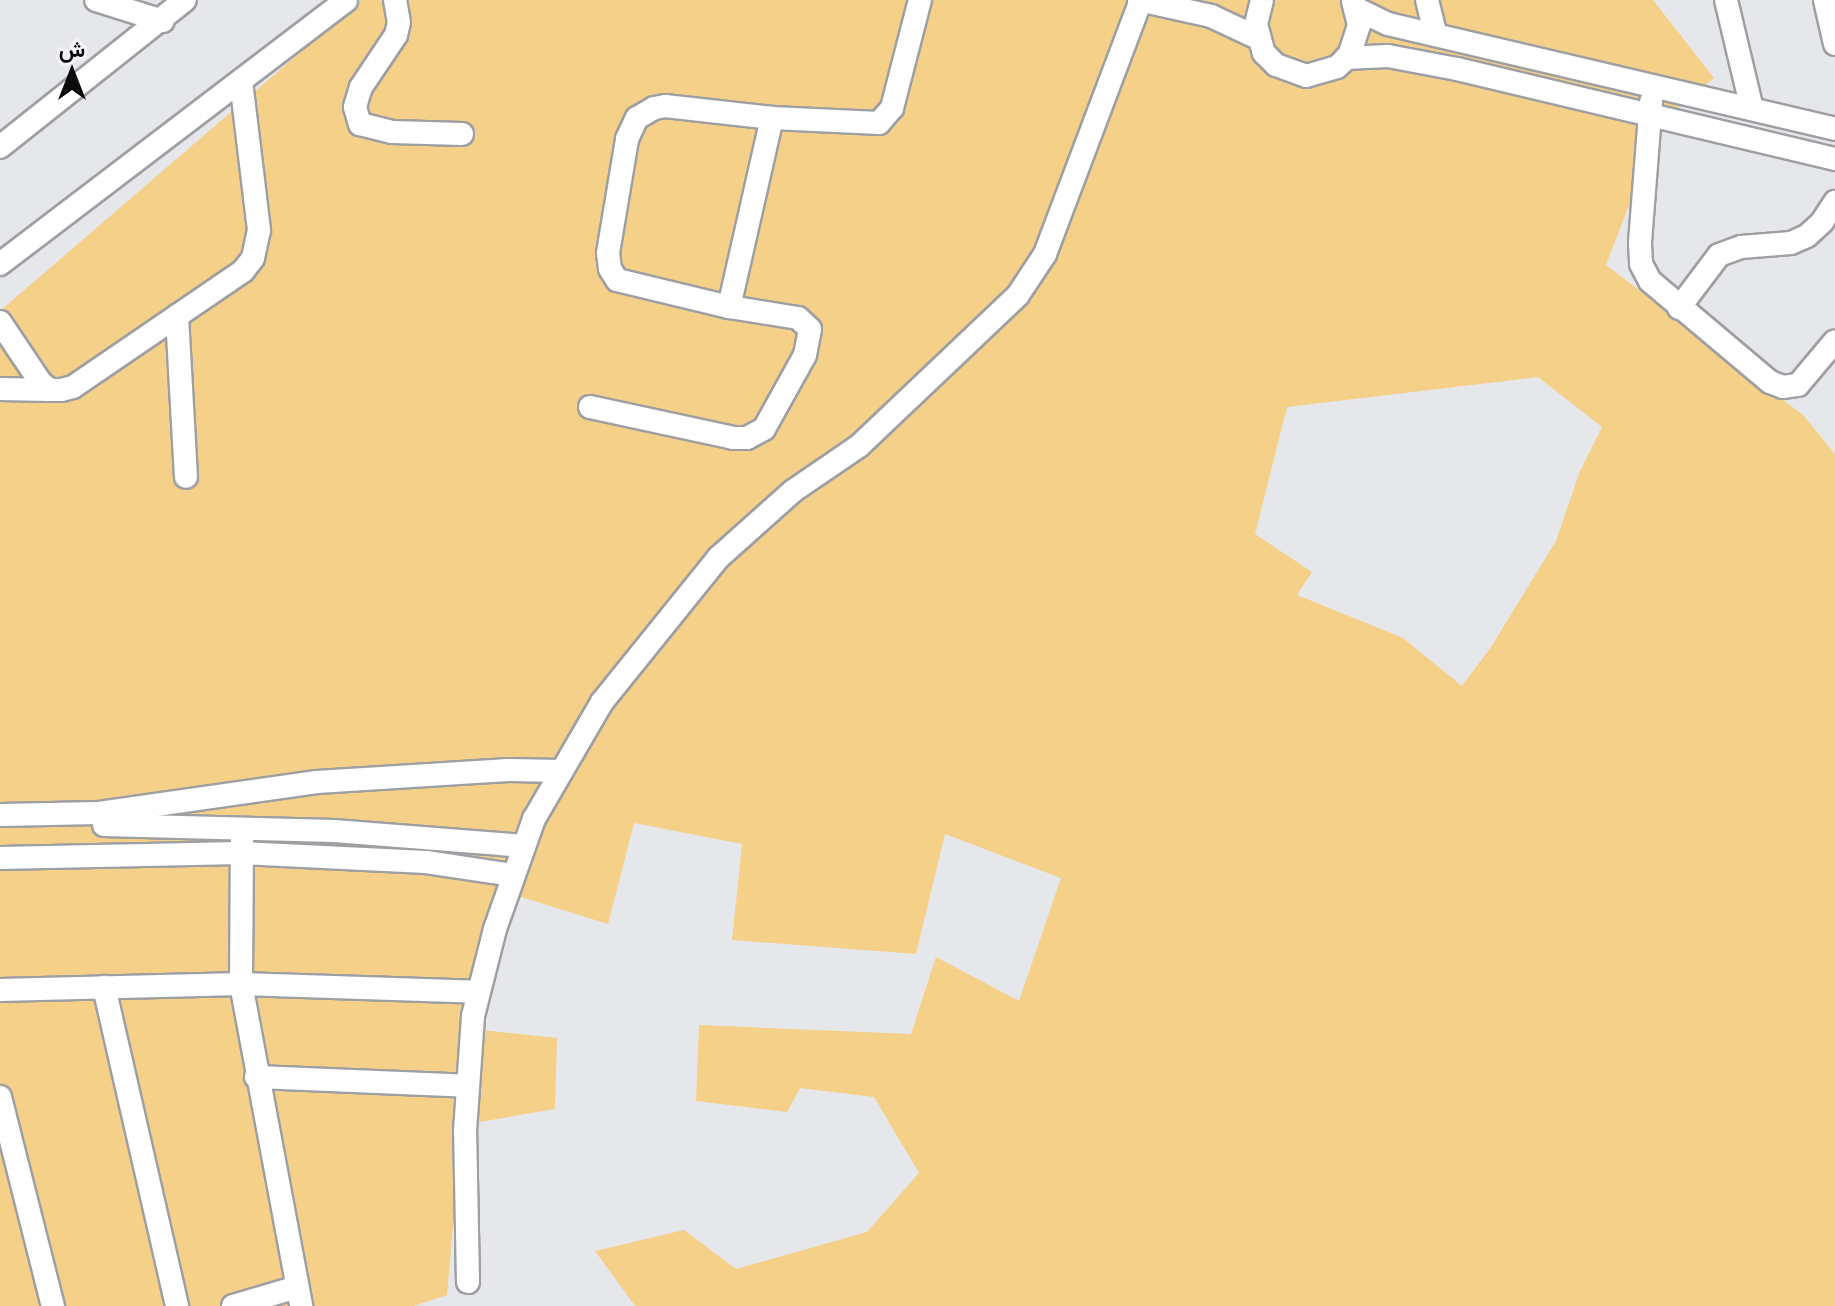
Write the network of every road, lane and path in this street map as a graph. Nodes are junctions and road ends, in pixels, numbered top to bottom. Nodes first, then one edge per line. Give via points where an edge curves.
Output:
1 (96, 0) edge
2 (185, 0) edge
3 (346, 0) edge
4 (395, 0) edge
5 (920, 0) edge
6 (1140, 0) edge
7 (1262, 0) edge
8 (1427, 0) edge
9 (1726, 0) edge
10 (1825, 0) edge
11 (1355, 5) edge
12 (163, 21) junction
13 (1436, 35) junction
14 (1258, 38) junction
15 (1835, 44) edge
16 (1346, 58) junction
17 (241, 81) junction
18 (1652, 85) junction
19 (1752, 109) junction
20 (1650, 114) junction
21 (772, 118) junction
22 (1835, 129) edge
23 (462, 134) dead end
24 (0, 147) edge
25 (1835, 159) edge
26 (1835, 202) edge
27 (0, 264) edge
28 (729, 307) junction
29 (1679, 308) junction
30 (177, 316) junction
31 (0, 322) edge
32 (1835, 341) edge
33 (0, 389) edge
34 (50, 390) junction
35 (590, 407) dead end
36 (186, 477) dead end
37 (561, 771) junction
38 (0, 815) edge
39 (242, 827) junction
40 (0, 829) edge
41 (523, 846) junction
42 (241, 853) junction
43 (0, 858) edge
44 (513, 875) junction
45 (241, 984) junction
46 (104, 987) junction
47 (0, 990) edge
48 (477, 992) junction
49 (256, 1077) junction
50 (468, 1086) junction
51 (0, 1097) edge
52 (468, 1282) dead end
53 (299, 1296) edge
54 (53, 1306) edge
55 (177, 1306) edge
56 (233, 1306) edge

1 - 12 street
2 - 12 street
3 - 17 street
4 - 23 street via 396,35 361,87 355,107 360,124 392,132
5 - 21 street via 892,108 883,120 863,125
6 - 14 street via 1211,16
6 - 37 street via 1045,254 1018,295 859,446 793,491 718,558 602,702
7 - 14 street
8 - 13 street
9 - 19 street
10 - 15 street
11 - 13 street via 1388,24
11 - 16 street via 1356,41
12 - 24 street
13 - 18 street
14 - 16 street via 1276,65 1290,72 1322,74
16 - 20 street via 1388,56
17 - 27 street
17 - 30 street via 258,243 243,271
18 - 19 street
18 - 20 street
19 - 22 street
20 - 25 street
20 - 29 street via 1641,264 1650,281
21 - 28 street
21 - 28 street via 658,107 637,118 627,139 608,253 613,275 630,284
26 - 29 street via 1807,236 1719,255
28 - 35 street via 798,318 810,329 805,355 771,420 757,435 733,438
29 - 32 street via 1783,387 1798,385
30 - 34 street via 73,387
30 - 36 street
31 - 34 street
33 - 34 street
37 - 38 street via 317,782 99,813
37 - 41 street
39 - 40 street
39 - 41 street
39 - 42 street
41 - 44 street
42 - 43 street
42 - 44 street via 426,862
42 - 45 street
44 - 48 street
45 - 46 street
45 - 48 street
45 - 49 street
46 - 47 street
46 - 55 street
48 - 50 street
49 - 50 street
49 - 53 street
50 - 52 street
51 - 54 street
53 - 56 street

